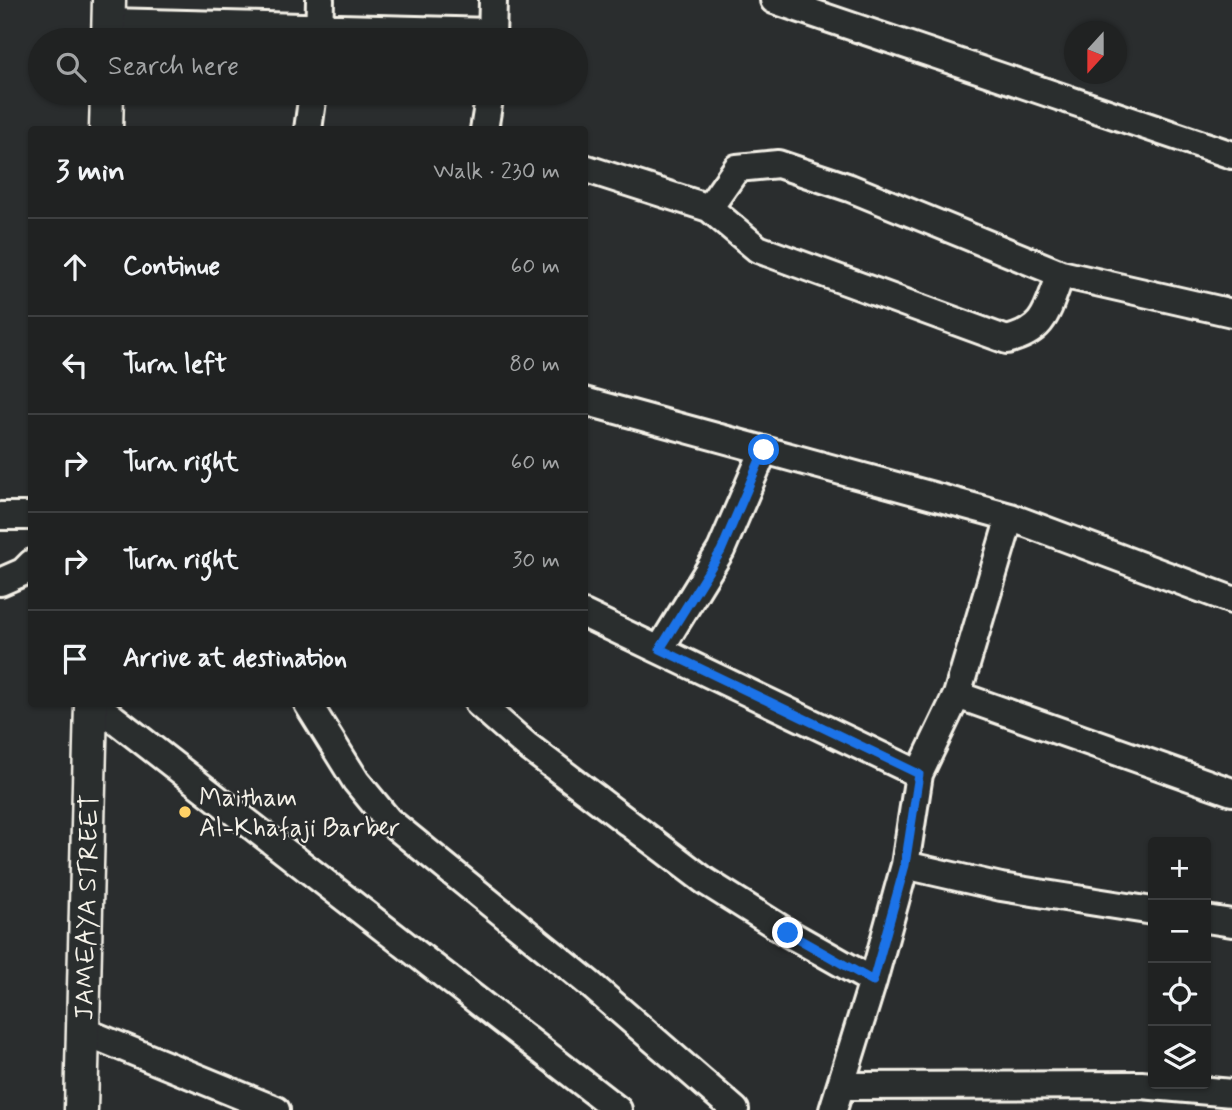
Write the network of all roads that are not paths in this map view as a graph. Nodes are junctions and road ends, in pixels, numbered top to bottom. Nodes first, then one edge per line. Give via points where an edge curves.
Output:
1 (320, 0) edge
2 (493, 0) edge
3 (774, 0) edge
4 (109, 21) edge
5 (222, 28) edge
6 (319, 28) edge
7 (492, 28) edge
8 (107, 105) edge
9 (311, 105) edge
10 (488, 105) edge
11 (106, 126) edge
12 (309, 126) edge
13 (485, 126) edge
14 (1232, 155) edge
15 (588, 169) edge
16 (709, 208) junction
17 (1061, 274) junction
18 (1232, 313) edge
19 (588, 402) edge
20 (764, 450) junction
21 (0, 516) edge
22 (28, 516) edge
23 (1010, 517) junction
24 (28, 567) edge
25 (0, 582) edge
26 (1232, 600) edge
27 (588, 616) edge
28 (660, 649) junction
29 (957, 695) junction
30 (93, 707) edge
31 (97, 707) edge
32 (310, 707) edge
33 (482, 707) edge
34 (919, 774) junction
35 (1232, 792) edge
36 (905, 865) junction
37 (1148, 910) edge
38 (1211, 920) edge
39 (1232, 923) edge
40 (873, 981) junction
41 (83, 1031) junction
42 (1232, 1093) edge
43 (837, 1098) edge
44 (81, 1110) edge
45 (276, 1110) edge
46 (618, 1110) edge
47 (735, 1110) edge

1 - 6 street
2 - 7 street
3 - 14 street
4 - 5 street
8 - 11 street
9 - 12 street
10 - 13 street
15 - 16 street
16 - 17 street via 737,168 778,164 850,188
16 - 17 street via 758,249 1007,340 1026,335 1041,324
17 - 18 street
19 - 20 street
20 - 23 street
20 - 28 street via 721,551
21 - 22 street
23 - 26 street
23 - 29 street
24 - 25 street
27 - 28 street
28 - 34 street
29 - 34 street
29 - 35 street
30 - 41 street, JAMEAYA STREET
31 - 46 street
32 - 47 street via 356,780 388,820 591,985
33 - 40 street via 705,881
34 - 36 street
36 - 37 street via 1002,887
36 - 40 street
38 - 39 street
40 - 43 street
41 - 44 street, JAMEAYA STREET
41 - 45 street
42 - 43 street via 1141,1085

